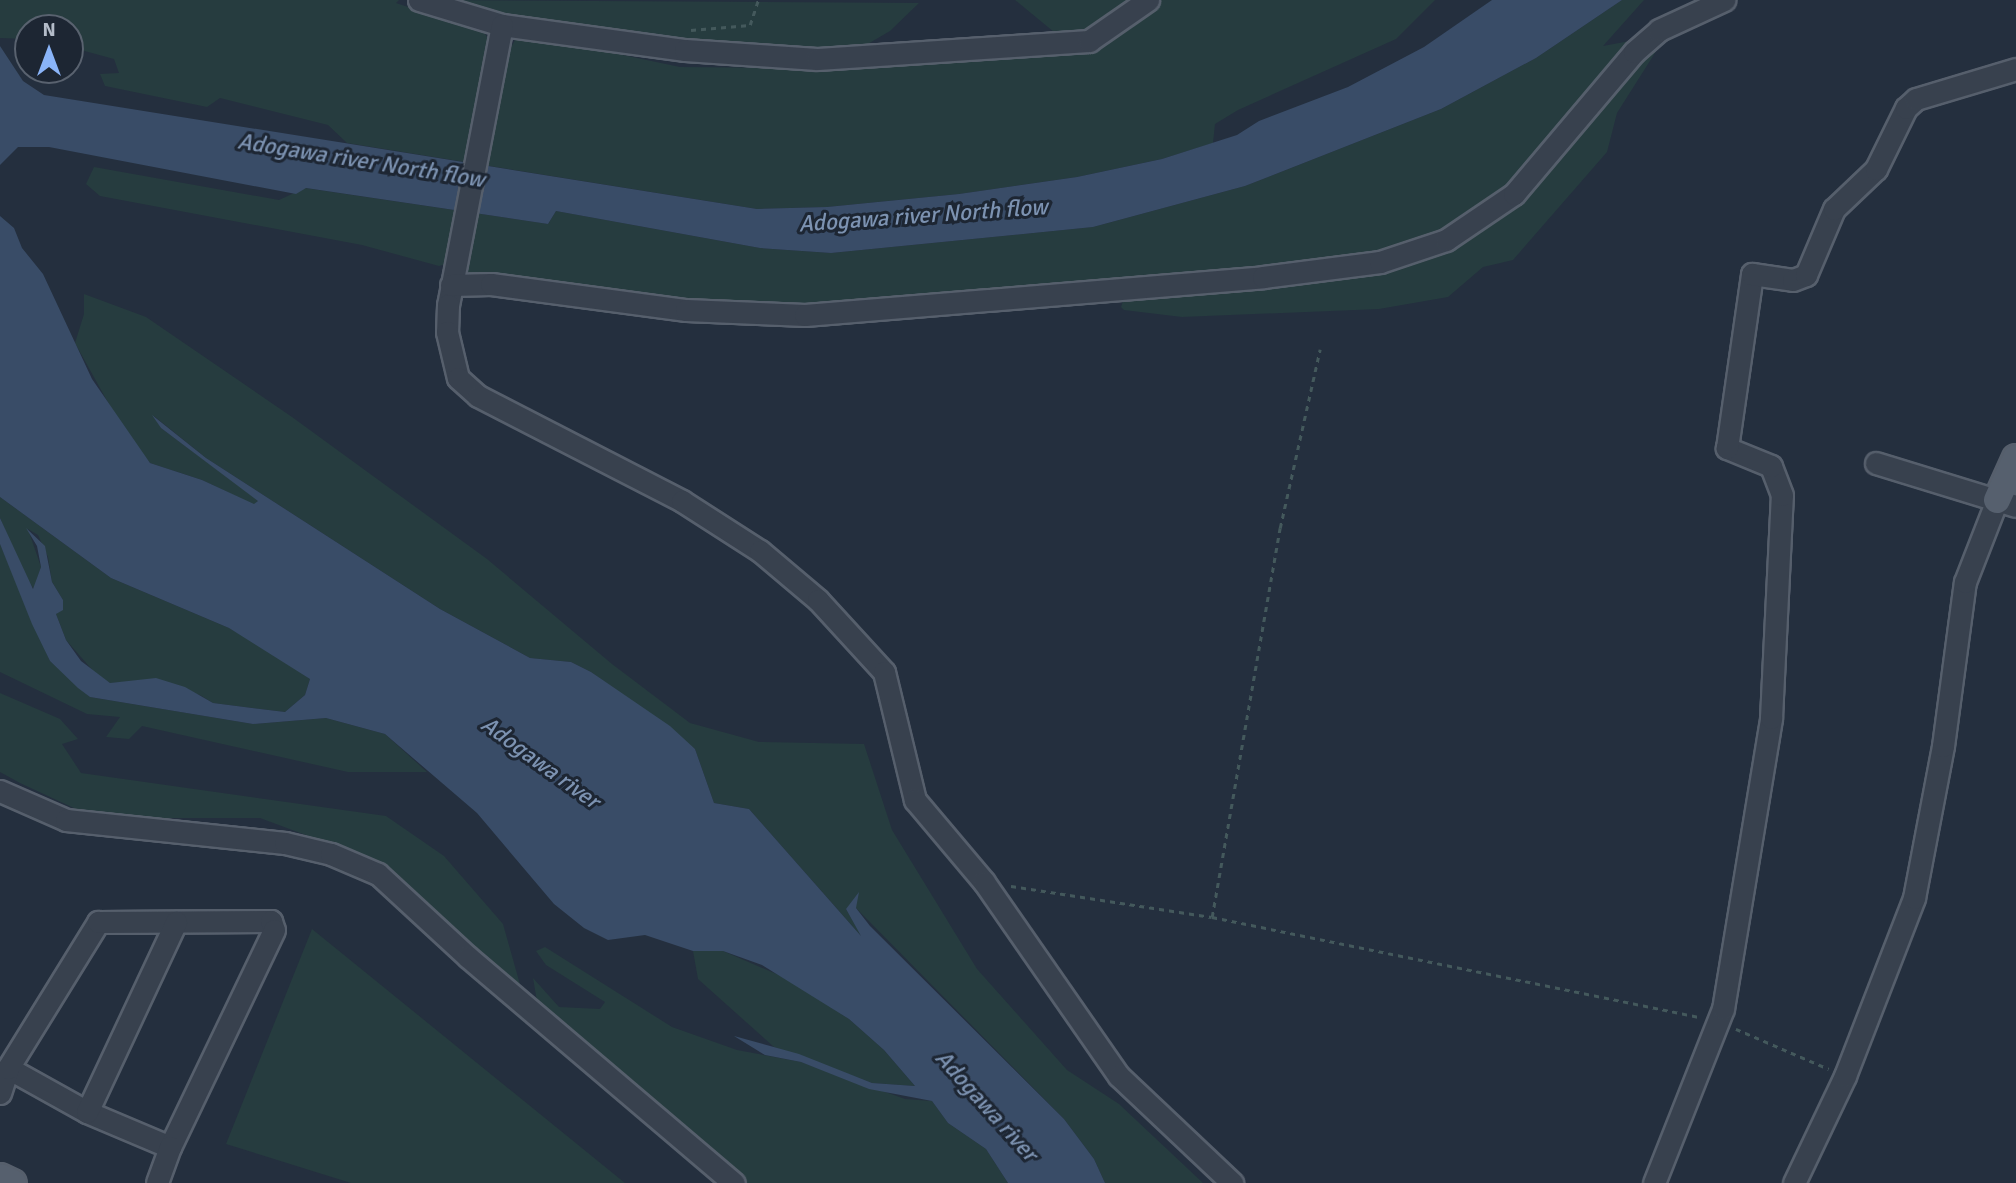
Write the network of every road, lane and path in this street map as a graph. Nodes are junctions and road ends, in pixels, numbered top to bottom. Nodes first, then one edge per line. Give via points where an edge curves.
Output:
1 (419, 0) edge
2 (758, 0) edge
3 (1148, 0) edge
4 (1724, 0) edge
5 (685, 30) dead end
6 (501, 33) junction
7 (2016, 69) edge
8 (452, 285) junction
9 (1320, 349) dead end
10 (2016, 458) edge
11 (1876, 464) dead end
12 (2006, 503) edge
13 (0, 790) edge
14 (984, 882) junction
15 (1212, 917) junction
16 (176, 922) junction
17 (1704, 1018) dead end
18 (1730, 1026) dead end
19 (8, 1068) junction
20 (1845, 1076) junction
21 (0, 1093) edge
22 (87, 1111) junction
23 (170, 1147) junction
24 (0, 1177) edge
25 (13, 1183) edge
26 (157, 1183) edge
27 (734, 1183) edge
28 (1231, 1183) edge
29 (1654, 1183) edge
30 (1794, 1183) edge

1 - 6 street
2 - 5 path via 750,25
3 - 6 street via 1088,41 817,59
4 - 8 street via 1676,21 1634,52 1514,194 1446,240 1380,262 1263,277 805,315 686,310 491,284
6 - 8 street
7 - 29 street via 1916,99 1906,108 1876,169 1835,209 1806,275 1793,279 1752,274 1727,448 1771,466 1782,495 1771,718 1723,1009
8 - 14 street via 447,332 451,359 458,378 478,396 682,501 760,551 818,600 884,672 915,800
9 - 15 path via 1280,528
10 - 12 main road
11 - 12 street
12 - 20 street via 1965,582 1943,746 1914,898
13 - 27 street via 66,820 285,843 331,854 378,874 468,957
14 - 15 path
14 - 28 street via 1119,1076
15 - 17 path
16 - 19 street via 98,922
16 - 22 street
16 - 23 street via 271,920 274,930
18 - 20 path
19 - 21 street
19 - 22 street
20 - 30 street
22 - 23 street
23 - 26 street
24 - 25 main road

